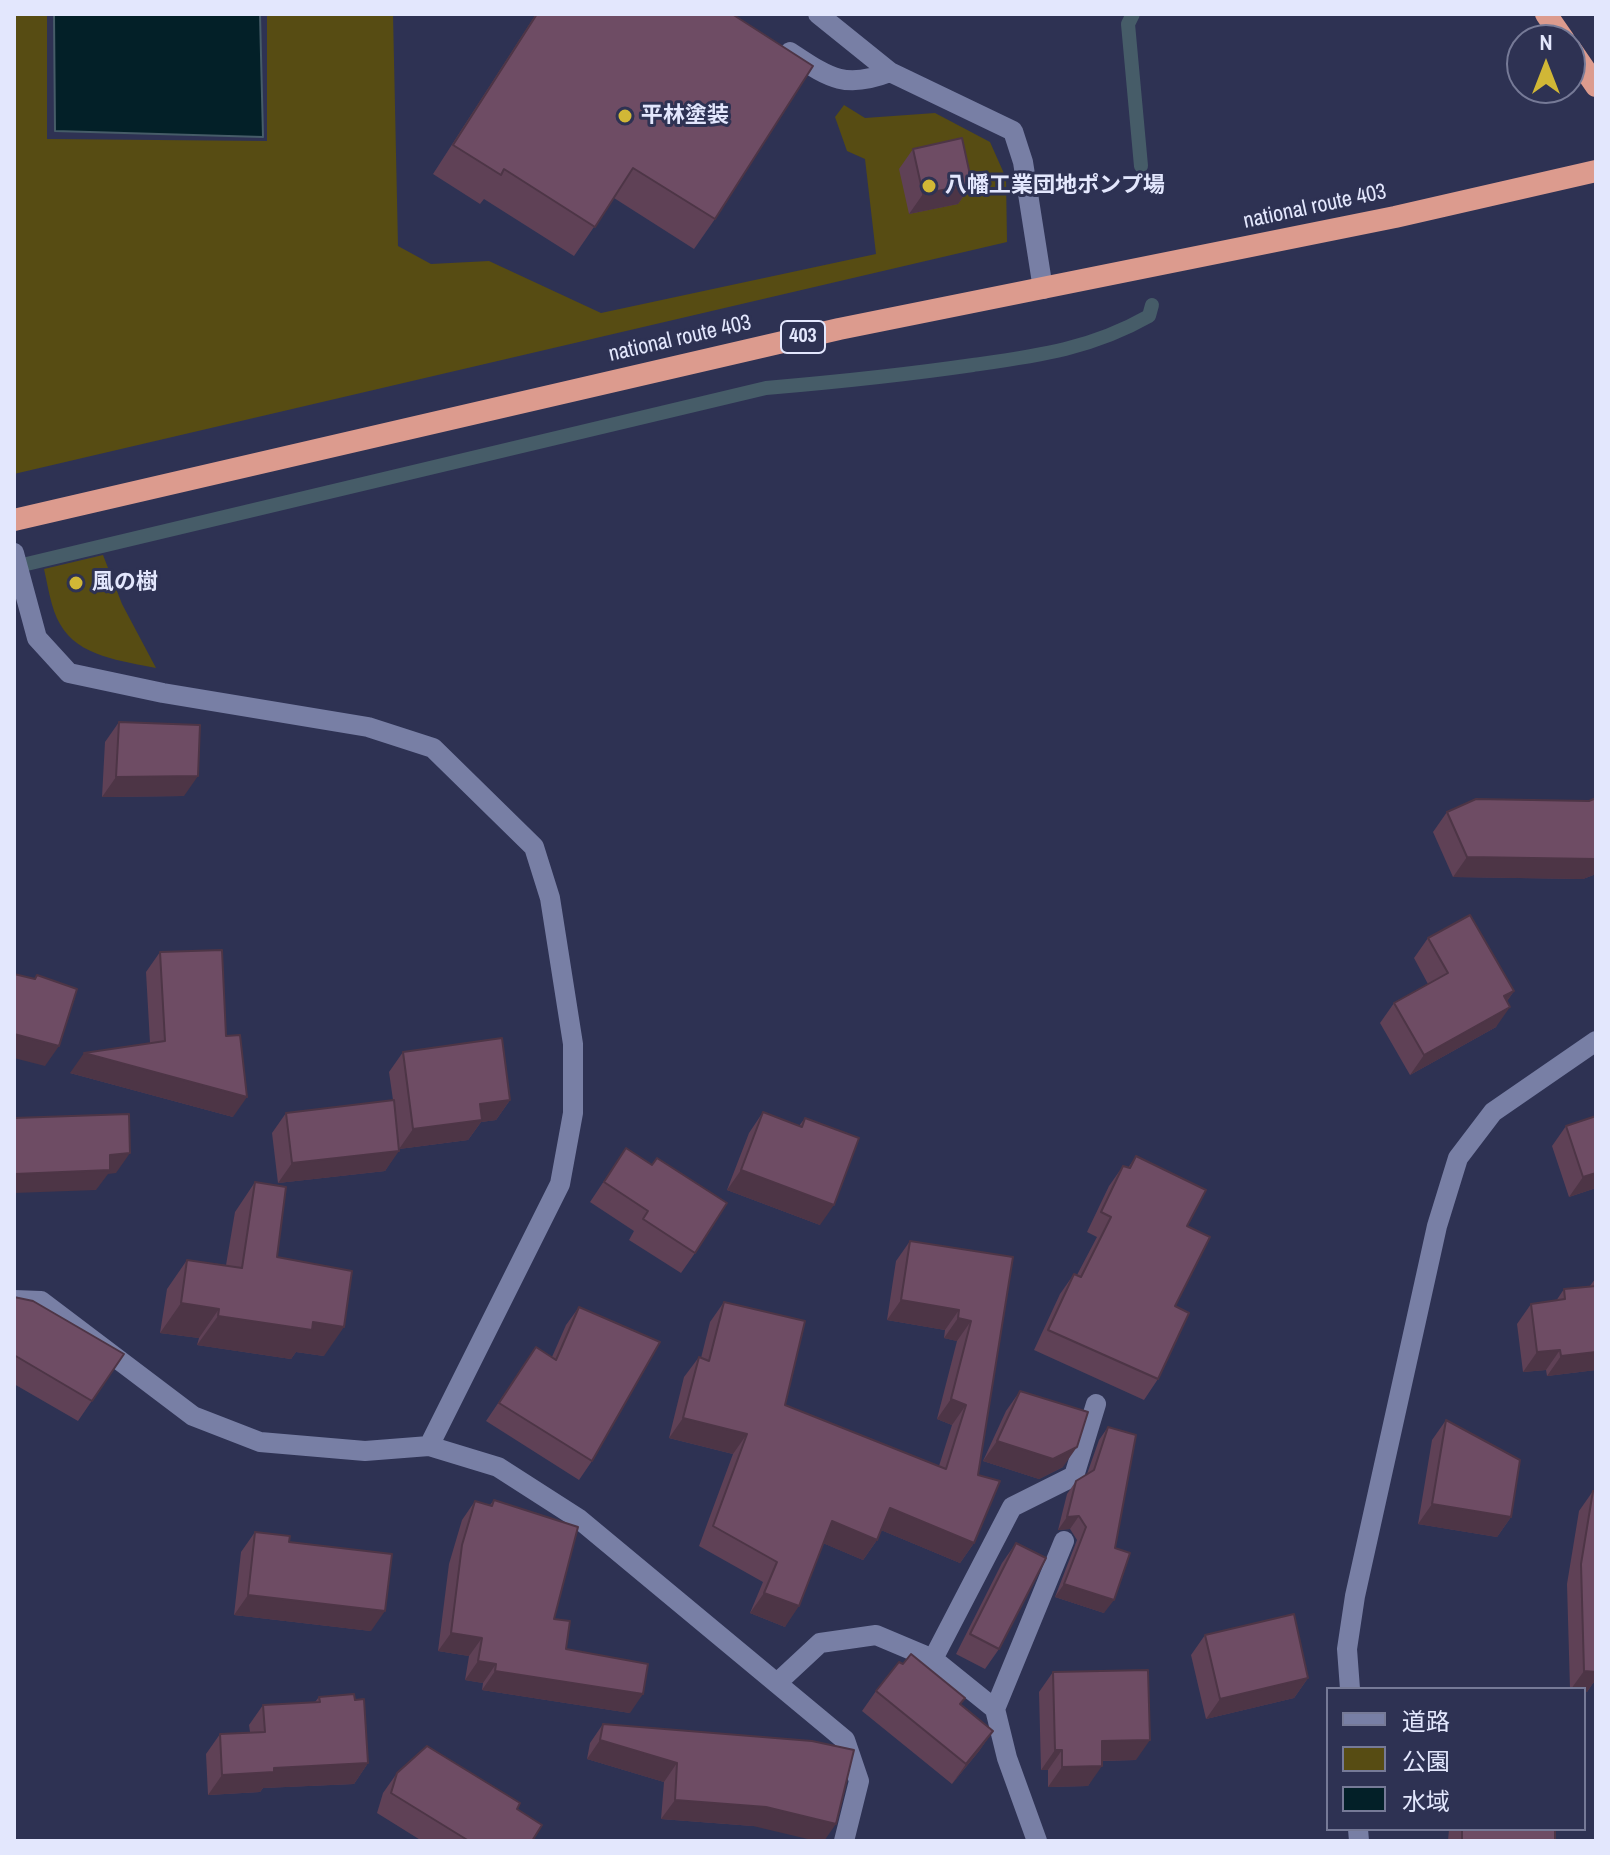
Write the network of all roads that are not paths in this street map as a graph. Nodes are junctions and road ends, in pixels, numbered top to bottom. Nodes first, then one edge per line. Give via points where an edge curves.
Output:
1 (818, 14) edge
2 (769, 38) edge
3 (890, 72) junction
4 (1596, 171) edge
5 (1043, 289) junction
6 (14, 520) edge
7 (14, 553) edge
8 (1596, 1041) edge
9 (14, 1300) edge
10 (1096, 1404) dead end
11 (429, 1446) junction
12 (1064, 1541) dead end
13 (933, 1659) junction
14 (777, 1683) junction
15 (1350, 1687) edge
16 (995, 1709) junction
17 (844, 1841) edge
18 (1037, 1841) edge

1 - 3 street
2 - 3 street via 832,79 864,82
3 - 5 street via 1013,131 1023,162
4 - 5 highway, national route 403 / 403
5 - 6 highway, national route 403 / 403 via 839,329
7 - 11 street via 37,638 69,673 368,727 433,748 534,847 550,898 573,1044 573,1113 560,1184
8 - 15 street via 1493,1112 1458,1158 1437,1226 1355,1596 1347,1649
9 - 11 street via 41,1301 193,1416 260,1442 365,1451
10 - 13 street via 1074,1476 1012,1507
11 - 14 street via 498,1467 579,1519
12 - 16 street
13 - 14 street via 876,1635 820,1643
13 - 16 street
14 - 17 street via 845,1740 859,1781
16 - 18 street

